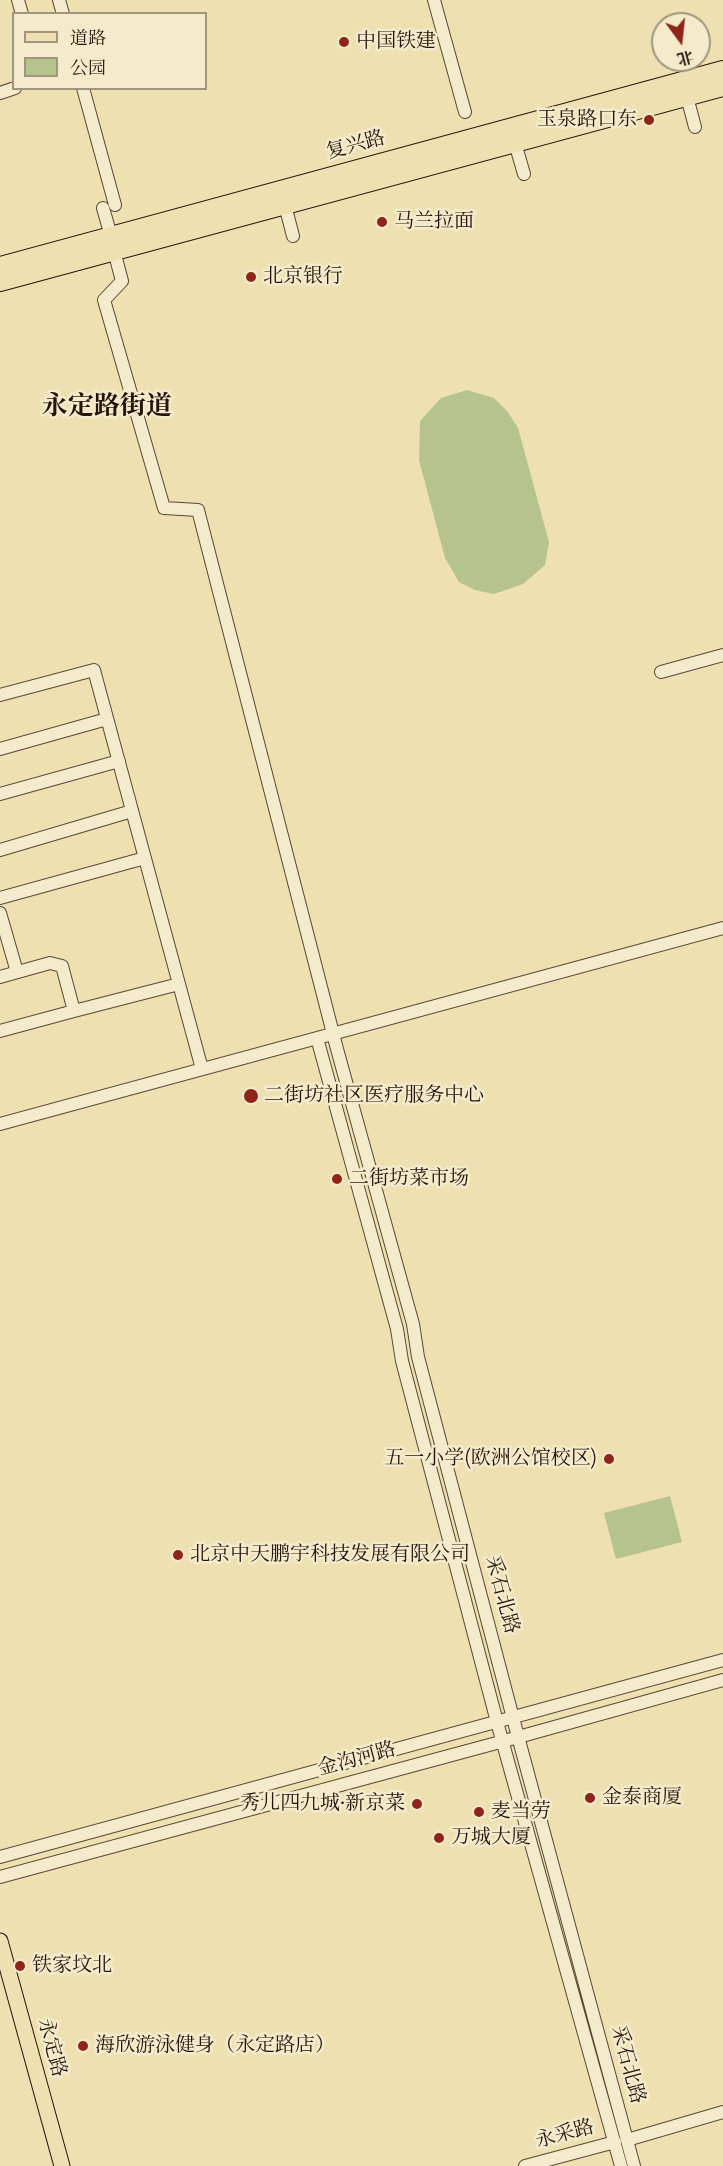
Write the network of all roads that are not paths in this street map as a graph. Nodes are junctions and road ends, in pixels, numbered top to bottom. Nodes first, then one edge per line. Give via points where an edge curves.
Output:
1 (434, 0) edge
2 (723, 70) edge
3 (723, 87) edge
4 (83, 90) edge
5 (687, 97) junction
6 (465, 111) dead end
7 (695, 127) dead end
8 (515, 143) junction
9 (524, 174) dead end
10 (285, 205) junction
11 (293, 236) dead end
12 (112, 243) junction
13 (0, 266) edge
14 (0, 282) edge
15 (723, 654) edge
16 (661, 672) dead end
17 (0, 695) edge
18 (107, 719) junction
19 (0, 749) edge
20 (119, 761) junction
21 (0, 794) edge
22 (132, 811) junction
23 (0, 850) edge
24 (145, 858) junction
25 (0, 898) edge
26 (0, 914) edge
27 (723, 928) edge
28 (16, 972) junction
29 (0, 977) edge
30 (179, 984) junction
31 (74, 1011) junction
32 (0, 1031) edge
33 (333, 1034) junction
34 (317, 1038) junction
35 (202, 1069) junction
36 (0, 1124) edge
37 (723, 1660) edge
38 (723, 1680) edge
39 (513, 1718) junction
40 (497, 1722) junction
41 (518, 1737) junction
42 (504, 1741) junction
43 (0, 1857) edge
44 (0, 1877) edge
45 (0, 1941) edge
46 (723, 2112) edge
47 (621, 2141) junction
48 (62, 2166) edge
49 (525, 2166) edge
50 (621, 2166) edge
51 (634, 2166) edge

1 - 6 street
2 - 12 highway, 复兴路
3 - 5 highway, 复兴路
4 - 12 street via 109,206
5 - 7 street
5 - 8 highway, 复兴路
8 - 9 street
8 - 10 highway, 复兴路
10 - 11 street
10 - 12 highway, 复兴路
12 - 13 highway, 复兴路
12 - 14 highway, 复兴路
12 - 33 street, 采石北路 via 122,281 104,300 164,508 198,510
15 - 16 street
17 - 18 street via 94,670
18 - 19 street
18 - 20 street
20 - 21 street
20 - 22 street
22 - 23 street
22 - 24 street
24 - 25 street
24 - 30 street
26 - 28 street
27 - 33 street
28 - 29 street
28 - 31 street via 50,963 62,966
30 - 31 street
30 - 35 street
31 - 32 street
33 - 34 street
33 - 39 street, 采石北路 via 413,1324 418,1357
34 - 35 street
34 - 40 street, 采石北路 via 397,1329
35 - 36 street
37 - 39 street, 金沟河路
38 - 41 street, 金沟河路
39 - 40 street, 金沟河路
39 - 41 street, 采石北路
40 - 42 street, 采石北路
40 - 43 street, 金沟河路
41 - 42 street, 金沟河路
41 - 47 street, 采石北路
42 - 44 street, 金沟河路
42 - 47 street, 采石北路
45 - 48 main road, 永定路
46 - 47 street, 永采路
47 - 49 street, 永采路
47 - 50 street, 采石北路
47 - 51 street, 采石北路

